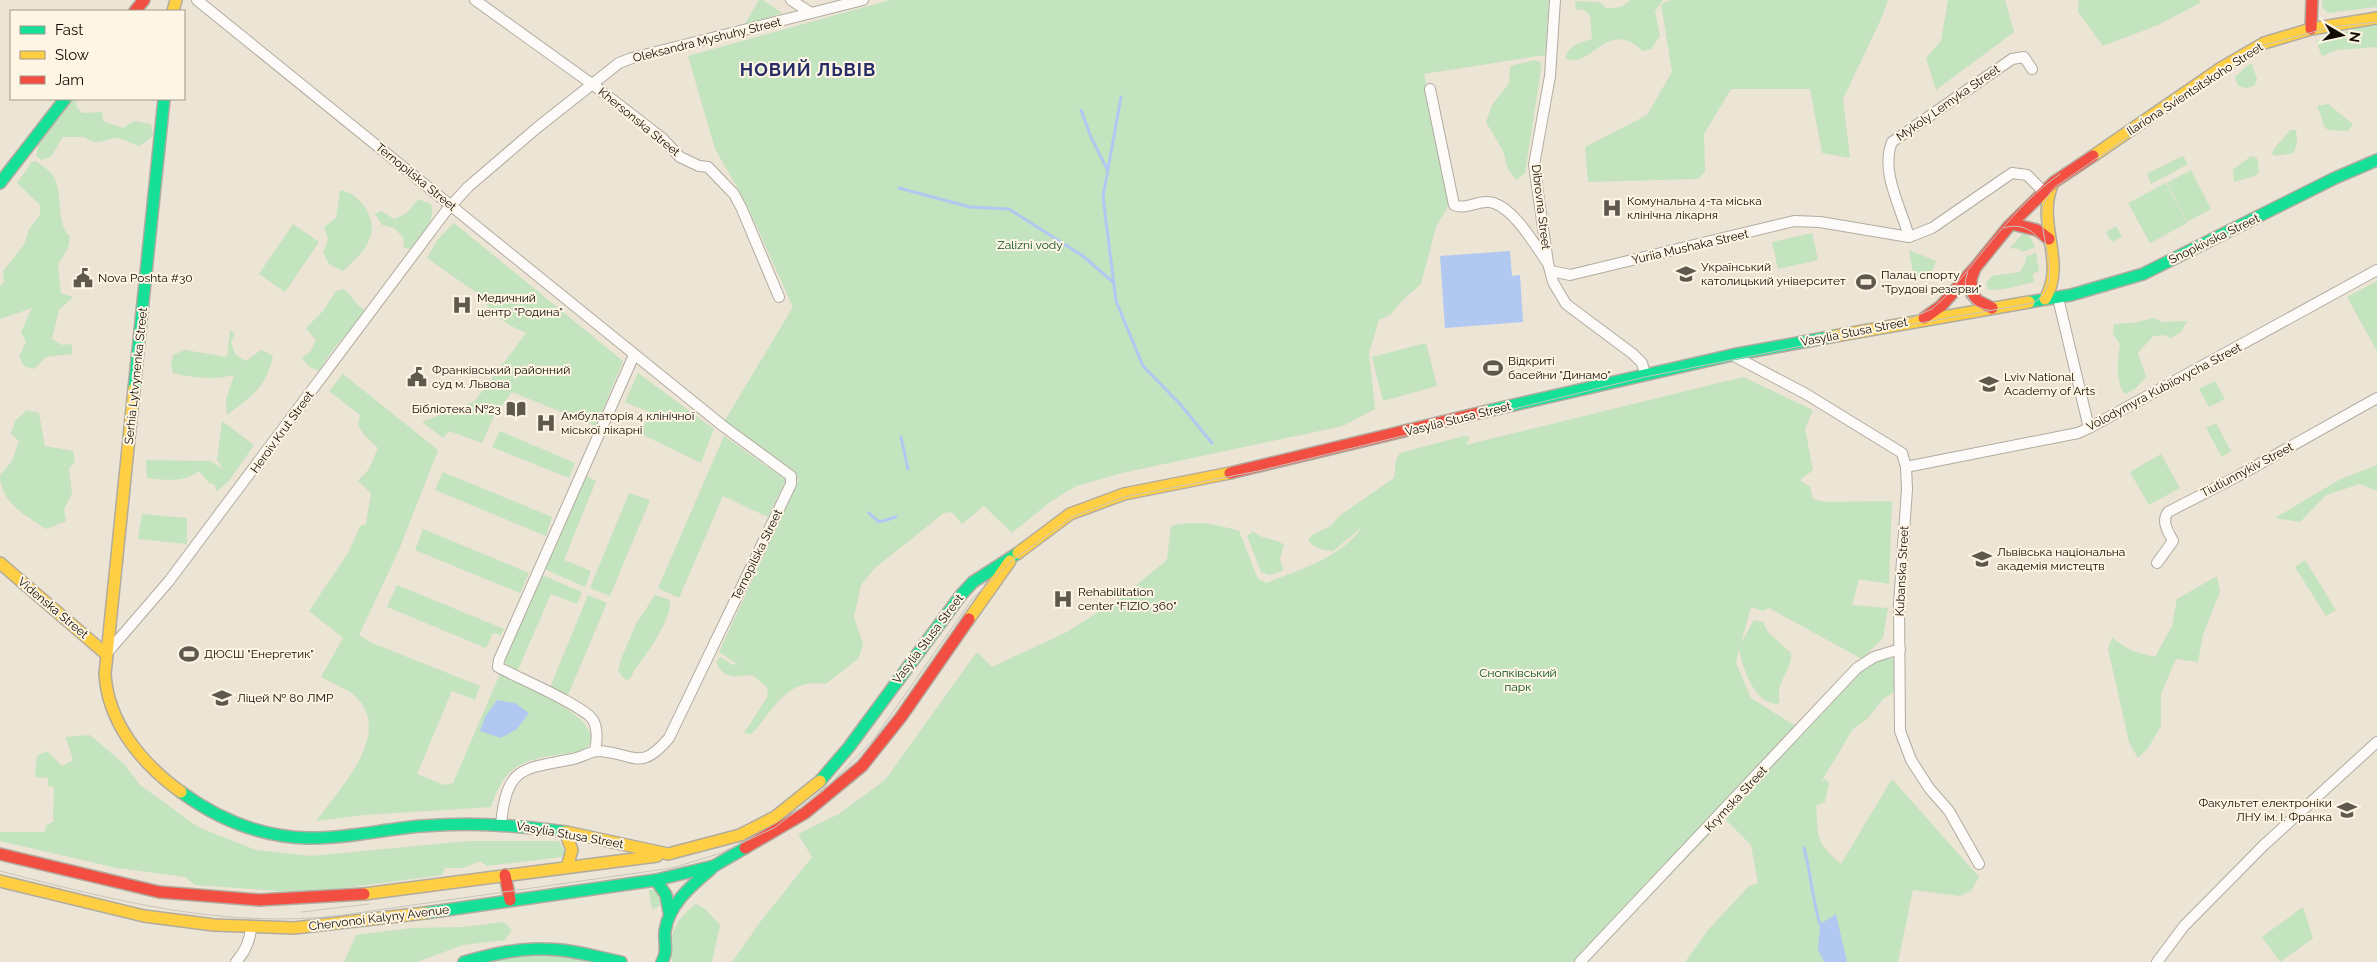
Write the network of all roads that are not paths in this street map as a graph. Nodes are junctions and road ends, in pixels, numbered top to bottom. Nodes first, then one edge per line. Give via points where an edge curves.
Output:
1 (197, 0) edge
2 (475, 0) edge
3 (791, 0) edge
4 (863, 0) edge
5 (1555, 0) edge
6 (2312, 0) edge
7 (811, 13) junction
8 (2377, 18) edge
9 (2311, 29) junction
10 (2032, 69) dead end
11 (592, 84) junction
12 (1430, 88) dead end
13 (65, 100) edge
14 (164, 100) edge
15 (2377, 160) edge
16 (2054, 182) junction
17 (0, 183) edge
18 (2043, 191) junction
19 (451, 205) junction
20 (2012, 224) junction
21 (1909, 237) junction
22 (2049, 239) junction
23 (1975, 268) junction
24 (2377, 270) edge
25 (1551, 272) junction
26 (779, 297) dead end
27 (2045, 298) junction
28 (2058, 298) junction
29 (1992, 308) junction
30 (1921, 320) junction
31 (634, 355) junction
32 (1732, 356) junction
33 (1645, 374) junction
34 (2377, 398) edge
35 (2089, 428) junction
36 (1906, 467) junction
37 (1012, 558) junction
38 (0, 563) edge
39 (2157, 563) dead end
40 (1900, 649) junction
41 (106, 654) junction
42 (2377, 742) edge
43 (595, 750) junction
44 (501, 824) junction
45 (565, 832) junction
46 (0, 854) edge
47 (668, 854) junction
48 (1979, 864) dead end
49 (714, 866) junction
50 (566, 867) junction
51 (505, 875) junction
52 (672, 878) joint
53 (656, 880) junction
54 (0, 881) edge
55 (510, 900) junction
56 (669, 912) junction
57 (251, 928) junction
58 (236, 962) edge
59 (464, 962) edge
60 (621, 962) edge
61 (662, 962) edge
62 (1580, 962) edge
63 (2157, 962) edge

1 - 19 street, Ternopilska Street
2 - 11 street, Khersonska Street
3 - 7 street
4 - 7 street, Oleksandra Myshuhy Street
5 - 25 street, Dibrovna Street via 1550,76 1534,165
6 - 9 main road
7 - 11 street, Oleksandra Myshuhy Street via 632,58
8 - 9 main road, Ilariona Svientsitskoho Street
9 - 16 main road, Ilariona Svientsitskoho Street via 2252,49
10 - 21 street, Mykoly Lemyka Street via 2024,57 2012,59 1892,142 1887,154 1888,169
11 - 19 street, Oleksandra Myshuhy Street via 468,187
11 - 26 street, Khersonska Street via 662,138 680,156 708,167 734,194
12 - 25 street via 1454,205 1466,207 1486,201 1501,205 1517,221
13 - 17 main road
14 - 41 main road, Serhia Lytvynenka Street
15 - 28 main road, Snopkivska Street via 2143,274
16 - 18 main road, Ilariona Svientsitskoho Street
16 - 22 main road via 2049,189 2046,212
18 - 20 main road, Ilariona Svientsitskoho Street
18 - 21 street via 2026,175 2012,173 1932,228
19 - 31 street, Ternopilska Street
19 - 41 street, Heroiv Krut Street via 169,581
20 - 22 main road via 2037,230
20 - 23 main road
21 - 25 street, Yuriia Mushaka Street via 1820,222 1794,222 1570,275
22 - 27 main road via 2055,271 2052,288
23 - 29 main road via 1971,279 1972,294
23 - 30 main road via 1959,289
24 - 35 street, Volodymyra Kubiiovycha Street
25 - 33 street, Dibrovna Street via 1566,304 1633,354 1642,363
27 - 28 main road, Snopkivska Street
27 - 29 main road
28 - 35 street
29 - 30 main road
30 - 32 main road, Vasylia Stusa Street
31 - 43 street via 498,667 589,714 595,726
31 - 43 street, Ternopilska Street via 791,476 791,484 669,738 655,754 642,759
32 - 33 main road, Vasylia Stusa Street
32 - 36 street via 1806,394 1902,453
33 - 37 main road, Vasylia Stusa Street via 1257,468 1124,494 1070,514
34 - 39 street, Tiutiunnykiv Street via 2168,512 2165,524 2173,542
35 - 36 street, Volodymyra Kubiiovycha Street
36 - 40 street, Kubanska Street
37 - 47 main road, Vasylia Stusa Street via 973,582 961,595 848,747 804,796 775,817 740,835
37 - 49 main road, Vasylia Stusa Street via 901,717 862,766 805,813
38 - 41 main road, Videnska Street
40 - 48 street, Kubanska Street via 1900,731 1903,744 1929,788 1949,811
40 - 62 street, Krymska Street via 1874,657 1857,668
41 - 44 main road, Vasylia Stusa Street via 108,706 131,742 178,791 230,821 277,835 310,838 423,826
42 - 63 street via 2264,845 2184,926
43 - 44 street via 575,759 536,766 518,773 508,788
44 - 45 main road, Vasylia Stusa Street
45 - 47 main road, Vasylia Stusa Street
45 - 50 main road via 573,850
46 - 51 main road, Chervonoi Kalyny Avenue via 159,892 249,900 364,895
47 - 50 main road, Chervonoi Kalyny Avenue
49 - 52 main road, Vasylia Stusa Street
49 - 56 main road
50 - 51 main road, Chervonoi Kalyny Avenue
51 - 55 main road
52 - 53 main road, Chervonoi Kalyny Avenue
53 - 55 main road, Chervonoi Kalyny Avenue
53 - 56 main road via 666,895
54 - 57 main road, Chervonoi Kalyny Avenue via 144,916
55 - 57 main road, Chervonoi Kalyny Avenue via 334,925
56 - 61 main road via 665,933 667,952
57 - 58 street via 250,939
59 - 60 main road via 541,949 571,951

